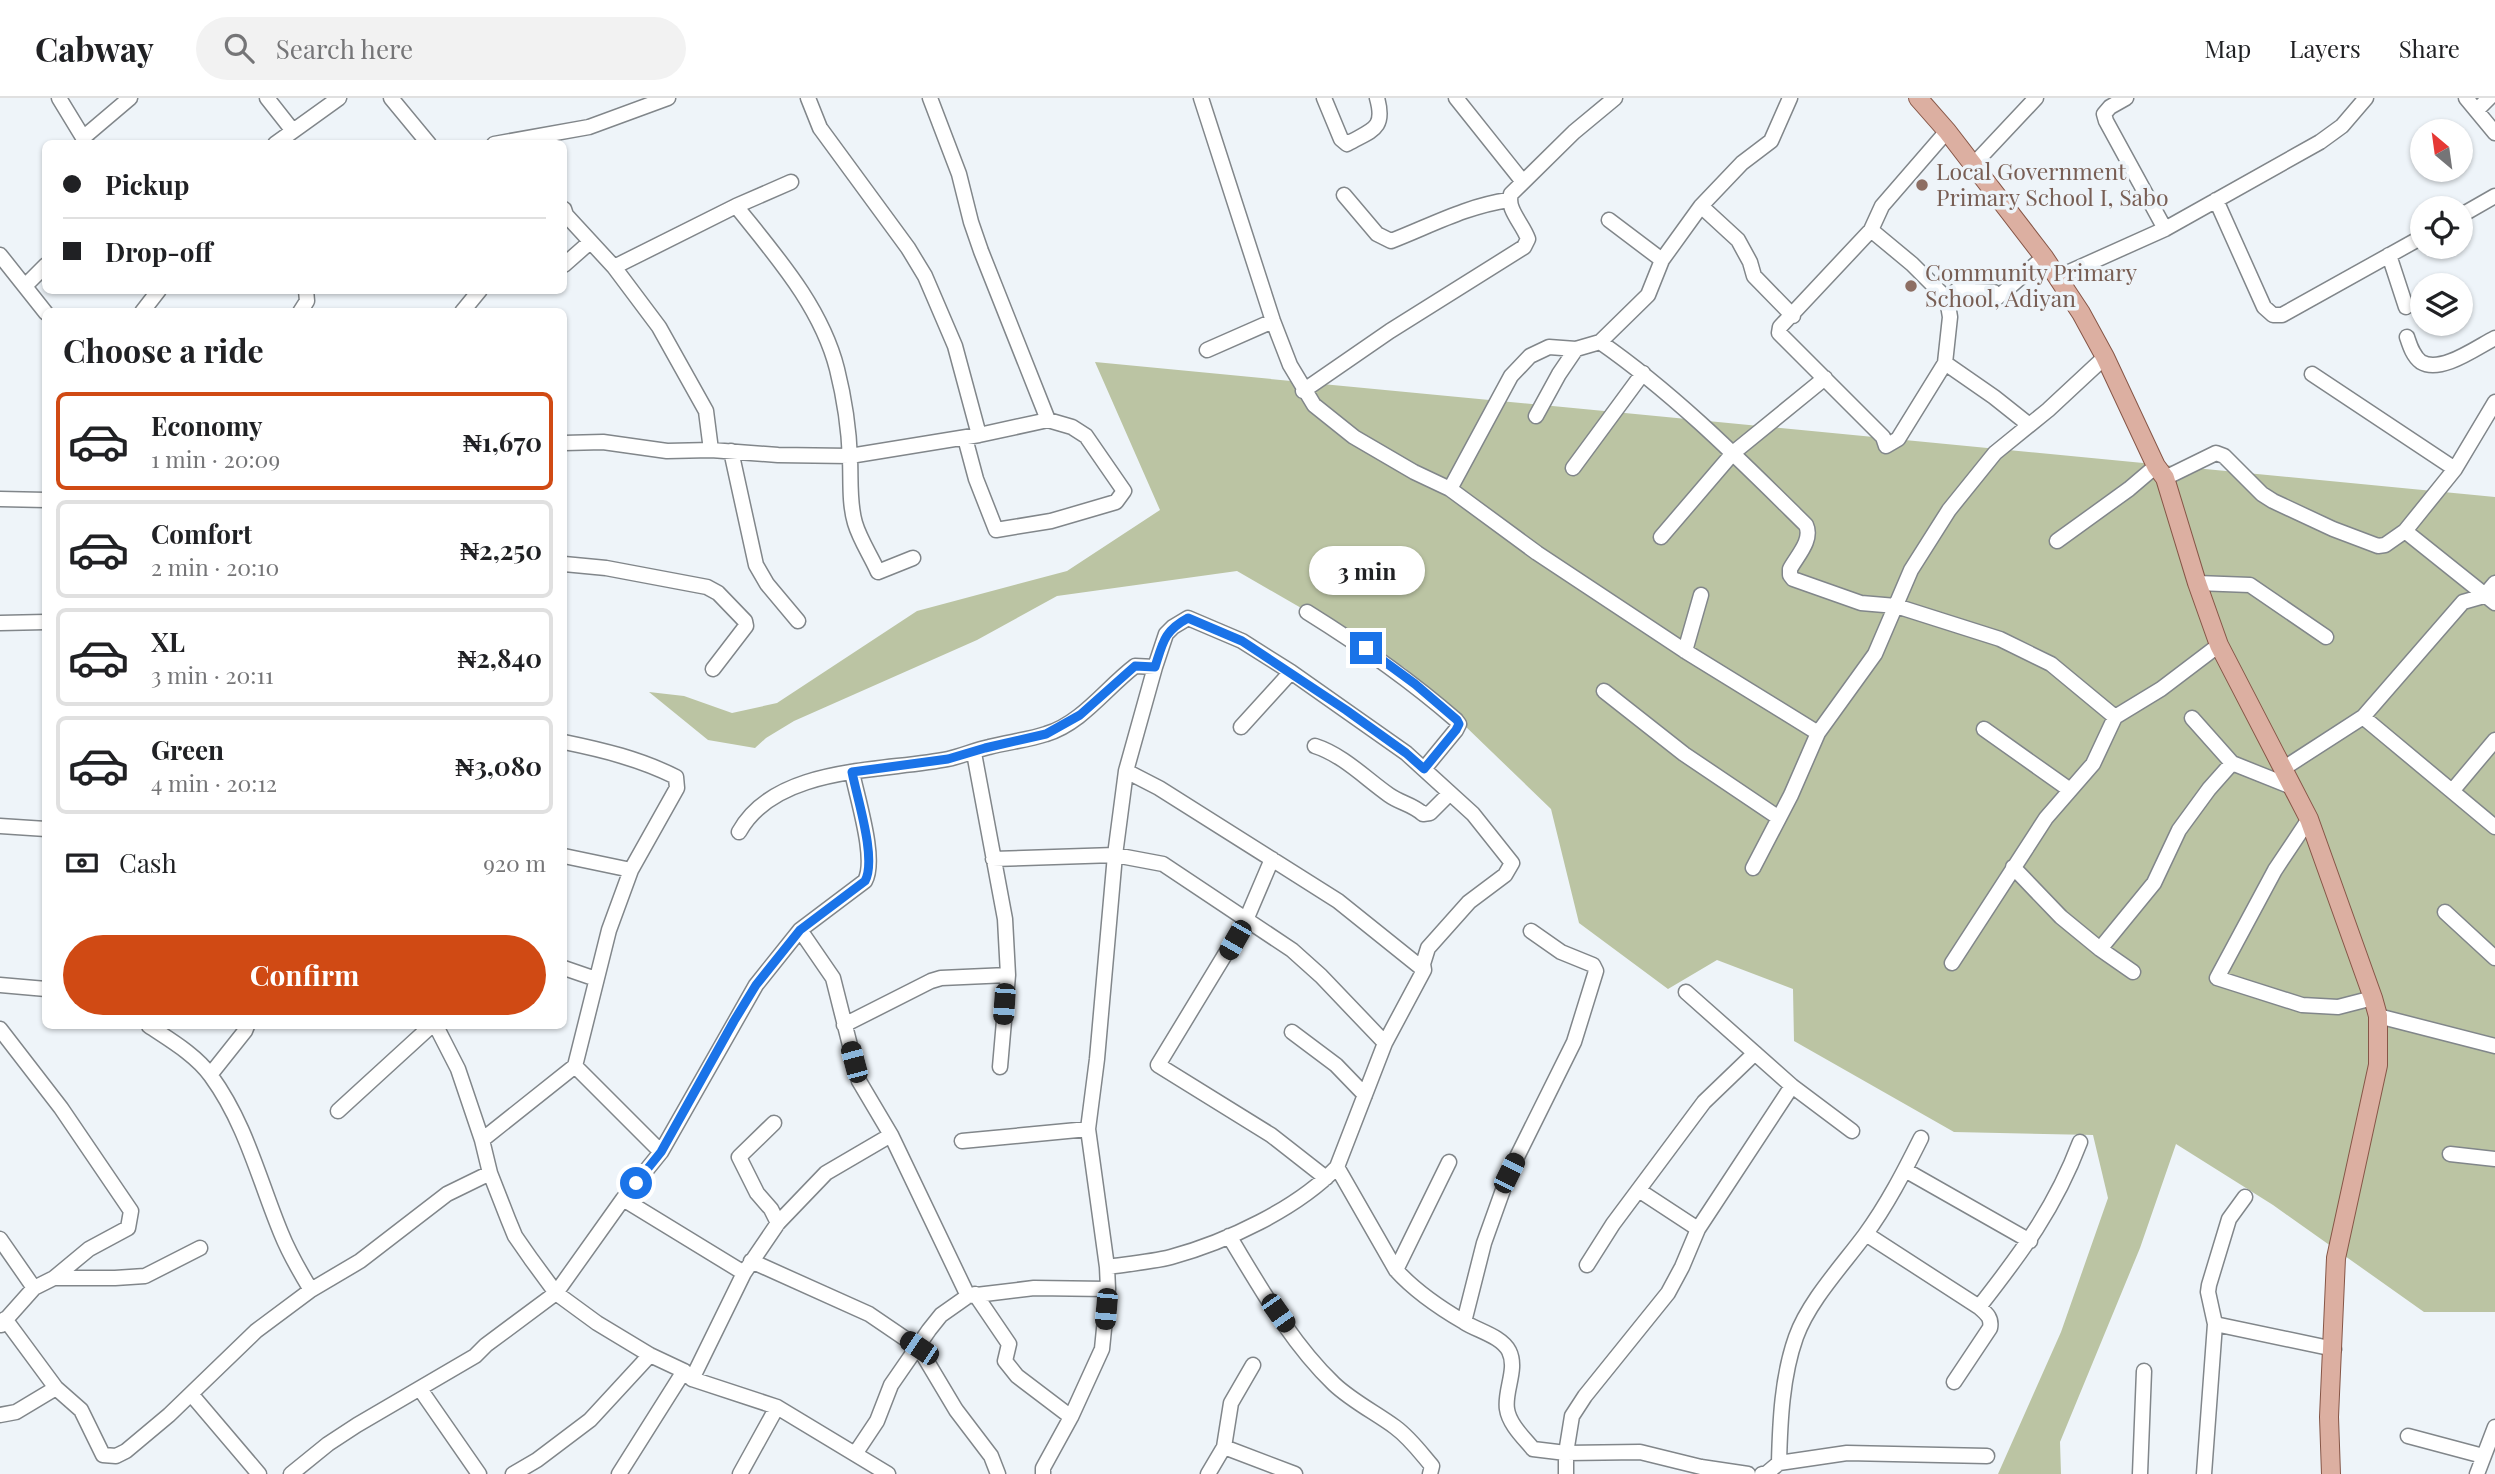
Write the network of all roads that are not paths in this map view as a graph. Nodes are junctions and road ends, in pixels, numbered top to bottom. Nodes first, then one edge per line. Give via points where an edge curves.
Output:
1 (59, 98) edge
2 (130, 98) edge
3 (267, 98) edge
4 (339, 98) edge
5 (391, 98) edge
6 (668, 98) edge
7 (808, 98) edge
8 (930, 98) edge
9 (1201, 98) edge
10 (1324, 98) edge
11 (1377, 98) edge
12 (1456, 98) edge
13 (1614, 98) edge
14 (1790, 98) edge
15 (1918, 98) edge
16 (2036, 98) edge
17 (2126, 98) edge
18 (2366, 98) edge
19 (2466, 98) edge
20 (2489, 98) edge
21 (2477, 110) junction
22 (293, 131) junction
23 (1947, 131) junction
24 (2495, 133) edge
25 (538, 139) edge
26 (86, 140) edge
27 (281, 140) edge
28 (426, 140) edge
29 (1973, 165) junction
30 (791, 182) dead end
31 (1523, 182) junction
32 (1344, 195) dead end
33 (2495, 196) edge
34 (1509, 200) junction
35 (2216, 200) junction
36 (736, 206) junction
37 (1701, 206) junction
38 (2473, 209) edge
39 (567, 213) edge
40 (1609, 220) dead end
41 (2165, 229) junction
42 (1871, 230) junction
43 (590, 242) junction
44 (2410, 244) edge
45 (0, 255) edge
46 (2389, 255) junction
47 (2044, 257) junction
48 (1662, 260) junction
49 (567, 262) edge
50 (614, 267) junction
51 (42, 269) edge
52 (2057, 277) junction
53 (26, 285) junction
54 (156, 294) edge
55 (477, 294) edge
56 (1947, 299) junction
57 (2406, 307) dead end
58 (42, 308) edge
59 (145, 308) edge
60 (465, 308) edge
61 (1793, 316) junction
62 (1273, 321) junction
63 (2407, 337) dead end
64 (2495, 338) edge
65 (1600, 342) junction
66 (1576, 349) junction
67 (1207, 350) dead end
68 (2105, 356) junction
69 (1945, 363) junction
70 (1643, 373) junction
71 (2312, 374) dead end
72 (1825, 377) junction
73 (1303, 391) junction
74 (2495, 402) edge
75 (1536, 416) dead end
76 (1048, 420) junction
77 (2028, 424) junction
78 (972, 436) junction
79 (567, 443) edge
80 (711, 450) junction
81 (731, 451) junction
82 (1733, 453) junction
83 (850, 456) junction
84 (1573, 468) dead end
85 (2455, 469) junction
86 (2161, 472) junction
87 (1450, 489) junction
88 (0, 499) edge
89 (42, 500) edge
90 (2405, 531) junction
91 (1661, 537) dead end
92 (2057, 541) dead end
93 (913, 558) dead end
94 (567, 564) edge
95 (2197, 583) junction
96 (2495, 583) edge
97 (1701, 595) dead end
98 (2489, 600) edge
99 (1896, 606) junction
100 (1307, 612) dead end
101 (798, 621) dead end
102 (42, 622) edge
103 (0, 623) edge
104 (2326, 637) dead end
105 (2219, 645) junction
106 (1685, 651) junction
107 (1155, 667) junction
108 (713, 669) dead end
109 (1290, 672) junction
110 (1604, 691) dead end
111 (2115, 717) junction
112 (2363, 717) junction
113 (2192, 718) dead end
114 (1241, 727) dead end
115 (1984, 729) dead end
116 (1818, 733) junction
117 (2495, 740) edge
118 (567, 743) edge
119 (1314, 746) dead end
120 (974, 753) junction
121 (2232, 763) junction
122 (2284, 768) junction
123 (1424, 769) junction
124 (1126, 771) junction
125 (852, 772) junction
126 (2292, 786) junction
127 (2070, 790) junction
128 (2453, 790) junction
129 (1448, 794) junction
130 (1779, 818) junction
131 (2309, 819) junction
132 (0, 826) edge
133 (2495, 827) edge
134 (42, 829) edge
135 (739, 832) dead end
136 (1115, 855) junction
137 (567, 857) edge
138 (993, 859) junction
139 (1272, 859) junction
140 (2013, 867) junction
141 (1753, 869) dead end
142 (631, 870) junction
143 (2445, 912) dead end
144 (1246, 920) junction
145 (800, 930) junction
146 (1531, 931) dead end
147 (2100, 949) junction
148 (2495, 958) edge
149 (1952, 963) dead end
150 (567, 969) edge
151 (1424, 970) junction
152 (2133, 972) dead end
153 (1008, 975) junction
154 (596, 979) junction
155 (0, 985) edge
156 (42, 989) edge
157 (1686, 992) dead end
158 (2373, 998) junction
159 (2378, 1016) junction
160 (844, 1025) junction
161 (153, 1029) edge
162 (246, 1029) edge
163 (431, 1029) edge
164 (436, 1029) edge
165 (0, 1030) edge
166 (1292, 1032) dead end
167 (1385, 1043) junction
168 (2495, 1046) edge
169 (1755, 1053) junction
170 (575, 1066) junction
171 (1000, 1067) dead end
172 (210, 1075) junction
173 (1792, 1086) junction
174 (1365, 1095) junction
175 (338, 1111) dead end
176 (774, 1123) dead end
177 (1088, 1129) junction
178 (1852, 1131) dead end
179 (891, 1135) junction
180 (1921, 1138) dead end
181 (482, 1140) junction
182 (962, 1140) dead end
183 (2080, 1142) dead end
184 (661, 1152) junction
185 (2451, 1154) dead end
186 (2495, 1159) edge
187 (1450, 1162) dead end
188 (1336, 1167) junction
189 (1905, 1170) junction
190 (490, 1173) junction
191 (1326, 1178) junction
192 (1640, 1191) junction
193 (2245, 1197) dead end
194 (623, 1199) junction
195 (778, 1223) junction
196 (1698, 1228) junction
197 (1866, 1234) junction
198 (1229, 1236) junction
199 (0, 1239) edge
200 (2030, 1241) junction
201 (200, 1248) dead end
202 (1587, 1265) dead end
203 (747, 1267) junction
204 (1107, 1267) junction
205 (1396, 1270) junction
206 (54, 1278) junction
207 (34, 1288) junction
208 (1108, 1289) junction
209 (311, 1290) junction
210 (556, 1293) junction
211 (971, 1295) junction
212 (1979, 1307) junction
213 (1464, 1322) junction
214 (2, 1323) edge
215 (2215, 1324) junction
216 (919, 1348) junction
217 (2334, 1349) junction
218 (650, 1355) junction
219 (1252, 1365) dead end
220 (2144, 1371) dead end
221 (688, 1375) junction
222 (1954, 1382) dead end
223 (56, 1388) junction
224 (420, 1389) junction
225 (191, 1394) junction
226 (777, 1407) junction
227 (0, 1415) edge
228 (1071, 1417) junction
229 (2495, 1427) edge
230 (2408, 1436) dead end
231 (1224, 1447) junction
232 (1566, 1452) junction
233 (855, 1454) junction
234 (1987, 1456) dead end
235 (2483, 1456) junction
236 (1779, 1463) junction
237 (1699, 1470) edge
238 (300, 1471) edge
239 (476, 1473) edge
240 (883, 1473) edge
241 (259, 1474) edge
242 (513, 1474) edge
243 (620, 1474) edge
244 (740, 1474) edge
245 (998, 1474) edge
246 (1043, 1474) edge
247 (1208, 1474) edge
248 (1295, 1474) edge
249 (1430, 1474) edge
250 (1566, 1474) edge
251 (1748, 1474) edge
252 (1762, 1474) edge
253 (2140, 1474) edge
254 (2204, 1474) edge
255 (2332, 1474) edge
256 (2477, 1474) edge

1 - 26 street
2 - 26 street
3 - 22 street
4 - 22 street
5 - 28 street
6 - 25 street via 589,127
7 - 78 street via 820,128 925,276 955,346
8 - 76 street via 960,174 981,251
9 - 62 street
10 - 11 street via 1346,144 1380,121
12 - 31 street
13 - 31 street
14 - 37 street via 1771,141 1742,163
15 - 23 main road
16 - 29 street
17 - 41 street via 2110,107 2105,121
18 - 35 street via 2342,126 2320,142
19 - 21 street
20 - 21 street
21 - 24 street
22 - 27 street
23 - 29 main road
23 - 42 street via 1882,206
29 - 47 main road
30 - 36 street
31 - 34 street
32 - 34 street via 1377,234 1391,241 1462,211
33 - 38 street
34 - 73 street via 1525,229 1528,239 1524,247
35 - 41 street
35 - 46 street via 2264,307 2273,315 2282,315
36 - 50 street
36 - 83 street via 791,276 829,344
37 - 48 street
37 - 61 street via 1738,240 1754,276
39 - 43 street
40 - 48 street
41 - 52 street
42 - 56 street
42 - 61 street
43 - 49 street
43 - 50 street
44 - 46 street
45 - 53 street
46 - 57 street
47 - 52 main road
47 - 56 street via 1998,297 1994,292 1972,291 1965,283
48 - 65 street via 1648,295
50 - 80 street via 659,327 692,382 706,411
51 - 53 street
52 - 68 main road
53 - 58 street
54 - 59 street
55 - 60 street
56 - 69 street via 1950,317
61 - 72 street via 1779,333
62 - 67 street
62 - 73 street
63 - 64 street via 2414,355 2438,366
65 - 66 street
65 - 70 street
66 - 75 street
66 - 87 street via 1549,347 1530,356 1511,376
68 - 77 street
68 - 86 main road
69 - 72 street via 1898,439 1886,446 1883,436
69 - 77 street
70 - 82 street
70 - 84 street
71 - 85 street
72 - 82 street
73 - 87 street via 1354,437
74 - 85 street
76 - 78 street
76 - 78 street via 1086,436 1124,492 1116,502 1051,521 996,530 976,479
77 - 99 street via 1995,453 1950,510 1910,570
78 - 83 street
79 - 80 street
80 - 81 street
81 - 83 street
81 - 101 street via 756,565
82 - 91 street
82 - 99 street via 1806,525 1808,539 1790,569 1793,579 1861,603
83 - 93 street via 855,523 878,572
85 - 90 street
86 - 90 street via 2216,453 2262,494 2333,529 2378,546
86 - 92 street via 2129,489
86 - 95 main road
87 - 106 street
88 - 89 street
90 - 98 street
94 - 108 street via 698,585 718,593 746,626
95 - 104 street via 2250,585
95 - 105 main road
96 - 98 street
97 - 106 street
98 - 112 street via 2463,602
99 - 111 street via 1989,635 2050,664
99 - 116 street via 1875,654
100 - 123 street via 1366,648 1457,720 1456,730
102 - 103 street
105 - 111 street
105 - 122 main road
106 - 116 street
107 - 109 street via 1166,634 1188,618 1242,641
107 - 120 street via 1135,666 1058,729
107 - 124 street
109 - 114 street
109 - 123 street
110 - 130 street via 1684,754
111 - 127 street via 2093,764
112 - 122 street
112 - 128 street
113 - 121 street
115 - 127 street
116 - 130 street
117 - 128 street
118 - 142 street via 616,752 676,777 677,788
119 - 129 street via 1330,751 1423,814 1430,813
120 - 125 street
120 - 138 street
121 - 126 street
121 - 147 street via 2179,830 2149,890
122 - 126 main road
123 - 129 street
124 - 136 street
124 - 139 street
125 - 135 street via 778,794 753,812
125 - 145 street via 869,873 865,881
126 - 131 main road
127 - 140 street
128 - 133 street
129 - 151 street via 1473,814 1512,863 1505,875 1469,902 1429,948
130 - 141 street
131 - 158 main road
131 - 158 street via 2275,870 2217,978 2302,1005 2338,1007
132 - 134 street
136 - 138 street
136 - 144 street via 1163,864
136 - 177 street
137 - 142 street
138 - 153 street via 1005,919
139 - 144 street
139 - 151 street via 1347,907
140 - 147 street
140 - 149 street
142 - 154 street
143 - 148 street
144 - 167 street via 1307,963
144 - 191 street via 1158,1065 1271,1135
145 - 160 street via 833,978
145 - 184 street via 746,1001
146 - 213 street via 1561,952 1593,965 1596,971 1574,1042 1509,1173 1484,1243
147 - 152 street
150 - 154 street
151 - 167 street
153 - 160 street via 930,981
153 - 171 street
154 - 170 street
155 - 156 street
157 - 169 street
158 - 159 main road
159 - 168 street
159 - 217 main road via 2378,1066 2336,1258
160 - 179 street via 859,1081
161 - 172 street
162 - 172 street
163 - 175 street
164 - 181 street via 458,1069
165 - 206 street via 61,1108 131,1211 128,1228 89,1249
166 - 174 street via 1336,1065
167 - 174 street
169 - 173 street
169 - 192 street via 1704,1101
170 - 181 street
170 - 184 street
172 - 209 street via 237,1117 281,1235
173 - 178 street
173 - 196 street
174 - 188 street
176 - 195 street via 739,1157
177 - 182 street
177 - 204 street
179 - 195 street via 826,1173
179 - 211 street
180 - 189 street
181 - 190 street
183 - 200 street via 2061,1189
184 - 194 street
185 - 186 street
187 - 205 street
188 - 191 street
188 - 205 street
189 - 197 street
189 - 200 street
190 - 209 street via 447,1194 360,1261
190 - 210 street via 515,1236
191 - 198 street via 1277,1212
192 - 196 street
192 - 202 street
193 - 215 street via 2229,1219 2209,1285
194 - 203 street
194 - 210 street
195 - 203 street
196 - 232 street via 1668,1293 1572,1416
197 - 212 street
197 - 236 street via 1797,1334 1788,1366
198 - 204 street via 1170,1257
198 - 249 street via 1305,1351 1335,1385 1414,1444 1432,1466
199 - 207 street
200 - 212 street
201 - 206 street via 145,1276
203 - 216 street via 869,1314
203 - 221 street
204 - 208 street
205 - 213 street
206 - 207 street
207 - 214 street
208 - 211 street via 1034,1288
208 - 228 street via 1102,1349
209 - 225 street via 256,1331
210 - 218 street
210 - 224 street via 475,1356
211 - 216 street via 941,1315
211 - 228 street via 1009,1345 1005,1361 1011,1369
212 - 222 street via 1992,1321 1990,1328
213 - 232 street via 1503,1343 1510,1353 1507,1409 1513,1425 1533,1449
214 - 223 street
215 - 217 street
215 - 254 street
216 - 233 street via 891,1385 877,1421
216 - 245 street via 956,1410 991,1456
217 - 255 main road via 2329,1417
218 - 221 street
218 - 242 street via 590,1420
219 - 231 street via 1231,1403
220 - 253 street
221 - 226 street
221 - 243 street
223 - 225 street via 81,1410 103,1455 110,1457 126,1451
223 - 227 street via 16,1412
224 - 238 street via 357,1424
224 - 239 street
225 - 241 street
226 - 233 street
226 - 244 street
228 - 246 street via 1042,1468
229 - 235 street
230 - 235 street
231 - 247 street
231 - 248 street
232 - 237 street via 1640,1452
232 - 250 street
233 - 240 street
234 - 236 street via 1847,1453
235 - 256 street
236 - 252 street
237 - 251 street

